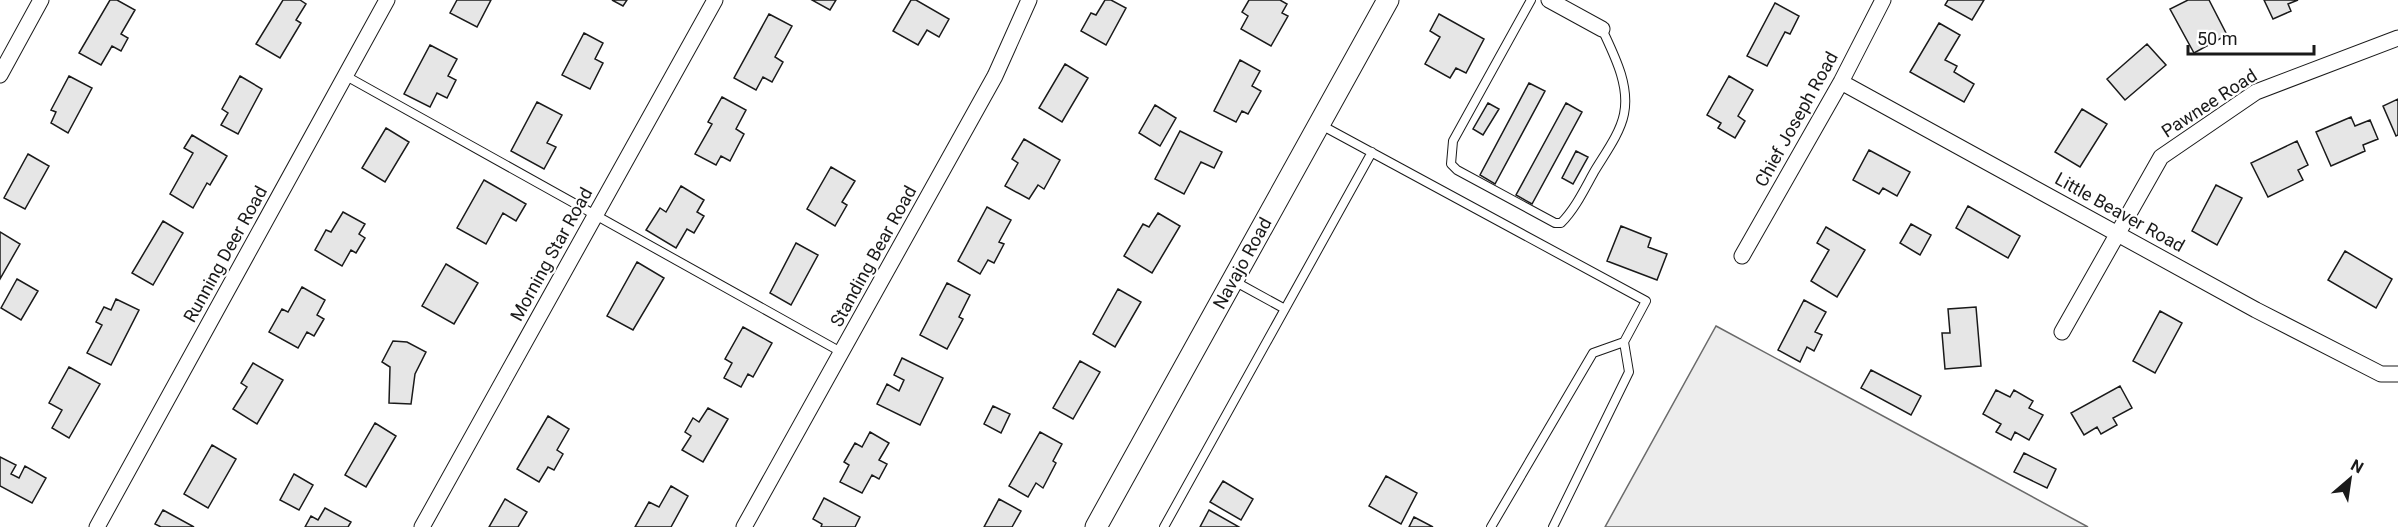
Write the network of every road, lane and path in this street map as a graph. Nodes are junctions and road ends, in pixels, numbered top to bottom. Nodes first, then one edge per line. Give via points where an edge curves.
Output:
1 (41, 0) edge
2 (387, 0) edge
3 (715, 0) edge
4 (1029, 0) edge
5 (1388, 0) edge
6 (1532, 0) edge
7 (1549, 0) edge
8 (1883, 0) edge
9 (1602, 29) joint
10 (2398, 38) edge
11 (0, 75) edge
12 (346, 76) junction
13 (1841, 82) junction
14 (1320, 124) junction
15 (1372, 152) junction
16 (595, 215) junction
17 (2118, 234) junction
18 (1742, 256) dead end
19 (1233, 280) junction
20 (1285, 309) junction
21 (2062, 332) dead end
22 (1624, 342) junction
23 (842, 352) junction
24 (2398, 374) edge
25 (97, 527) edge
26 (422, 527) edge
27 (744, 527) edge
28 (1096, 527) edge
29 (1164, 527) edge
30 (1491, 527) edge
31 (1552, 527) edge

1 - 11 street
2 - 12 street, Running Deer Road
3 - 16 street, Morning Star Road
4 - 23 street, Standing Bear Road via 995,76
5 - 14 main road, Navajo Road
6 - 9 lane via 1453,141 1451,164 1555,223 1561,224 1572,211 1624,116 1618,63
7 - 9 street
8 - 13 street, Chief Joseph Road
10 - 17 street, Pawnee Road via 2256,92 2161,157
12 - 16 lane
12 - 25 street, Running Deer Road
13 - 17 street, Little Beaver Road
13 - 18 street, Chief Joseph Road
14 - 15 lane
14 - 19 main road, Navajo Road
15 - 20 lane
15 - 22 lane via 1646,301
16 - 23 lane
16 - 26 street, Morning Star Road
17 - 21 street, Pawnee Road
17 - 24 street, Little Beaver Road via 2381,374
19 - 20 lane
19 - 28 main road, Navajo Road
20 - 29 lane
22 - 30 lane via 1593,353
22 - 31 lane via 1629,372
23 - 27 street, Standing Bear Road

